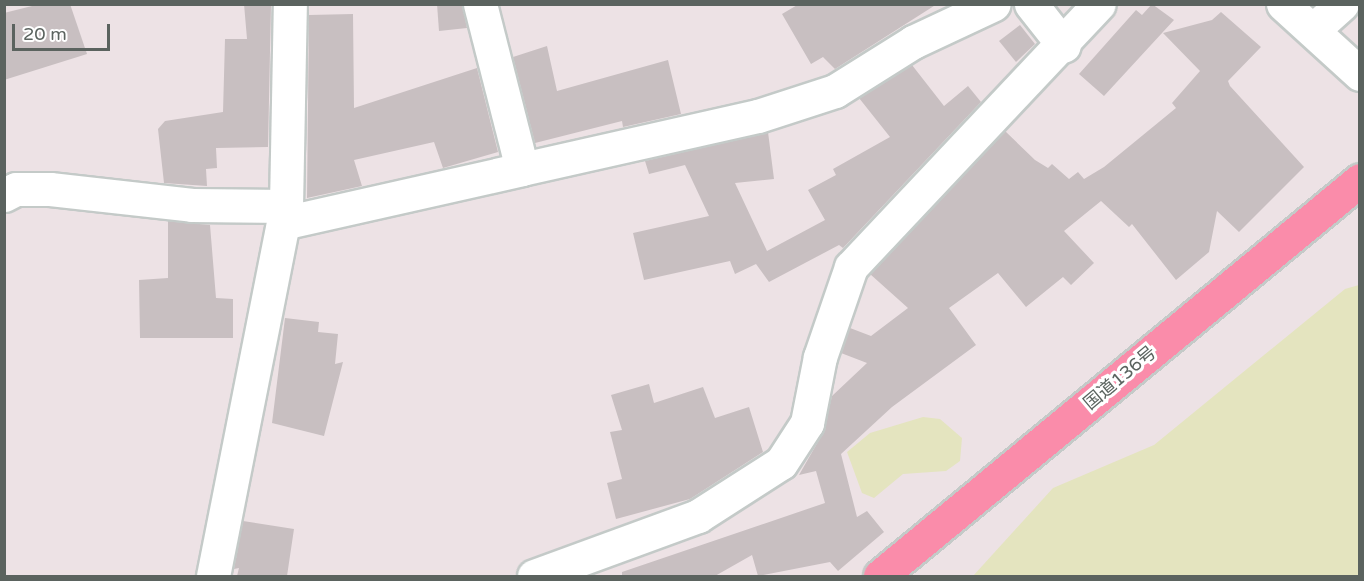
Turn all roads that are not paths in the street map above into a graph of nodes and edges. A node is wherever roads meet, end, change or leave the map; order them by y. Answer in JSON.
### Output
{"nodes":[{"id":1,"x":290,"y":4,"type":"edge"},
{"id":2,"x":480,"y":4,"type":"edge"},
{"id":3,"x":994,"y":4,"type":"edge"},
{"id":4,"x":1031,"y":4,"type":"edge"},
{"id":5,"x":1099,"y":4,"type":"edge"},
{"id":6,"x":1283,"y":4,"type":"edge"},
{"id":7,"x":1342,"y":4,"type":"edge"},
{"id":8,"x":1312,"y":30,"type":"junction"},
{"id":9,"x":1064,"y":46,"type":"junction"},
{"id":10,"x":1359,"y":75,"type":"edge"},
{"id":11,"x":522,"y":169,"type":"junction"},
{"id":12,"x":1359,"y":180,"type":"edge"},
{"id":13,"x":4,"y":195,"type":"edge"},
{"id":14,"x":284,"y":214,"type":"junction"},
{"id":15,"x":213,"y":576,"type":"edge"},
{"id":16,"x":534,"y":576,"type":"edge"},
{"id":17,"x":880,"y":576,"type":"edge"}],
"edges":[{"from":1,"to":14,"type":"street"},
{"from":2,"to":11,"type":"street"},
{"from":3,"to":11,"type":"street"},
{"from":4,"to":9,"type":"street"},
{"from":5,"to":9,"type":"street"},
{"from":6,"to":8,"type":"street"},
{"from":7,"to":8,"type":"street"},
{"from":8,"to":10,"type":"street"},
{"from":9,"to":16,"type":"street"},
{"from":11,"to":14,"type":"street"},
{"from":12,"to":17,"type":"highway","name":"国道136号"},
{"from":13,"to":14,"type":"street"},
{"from":14,"to":15,"type":"street"}]}
